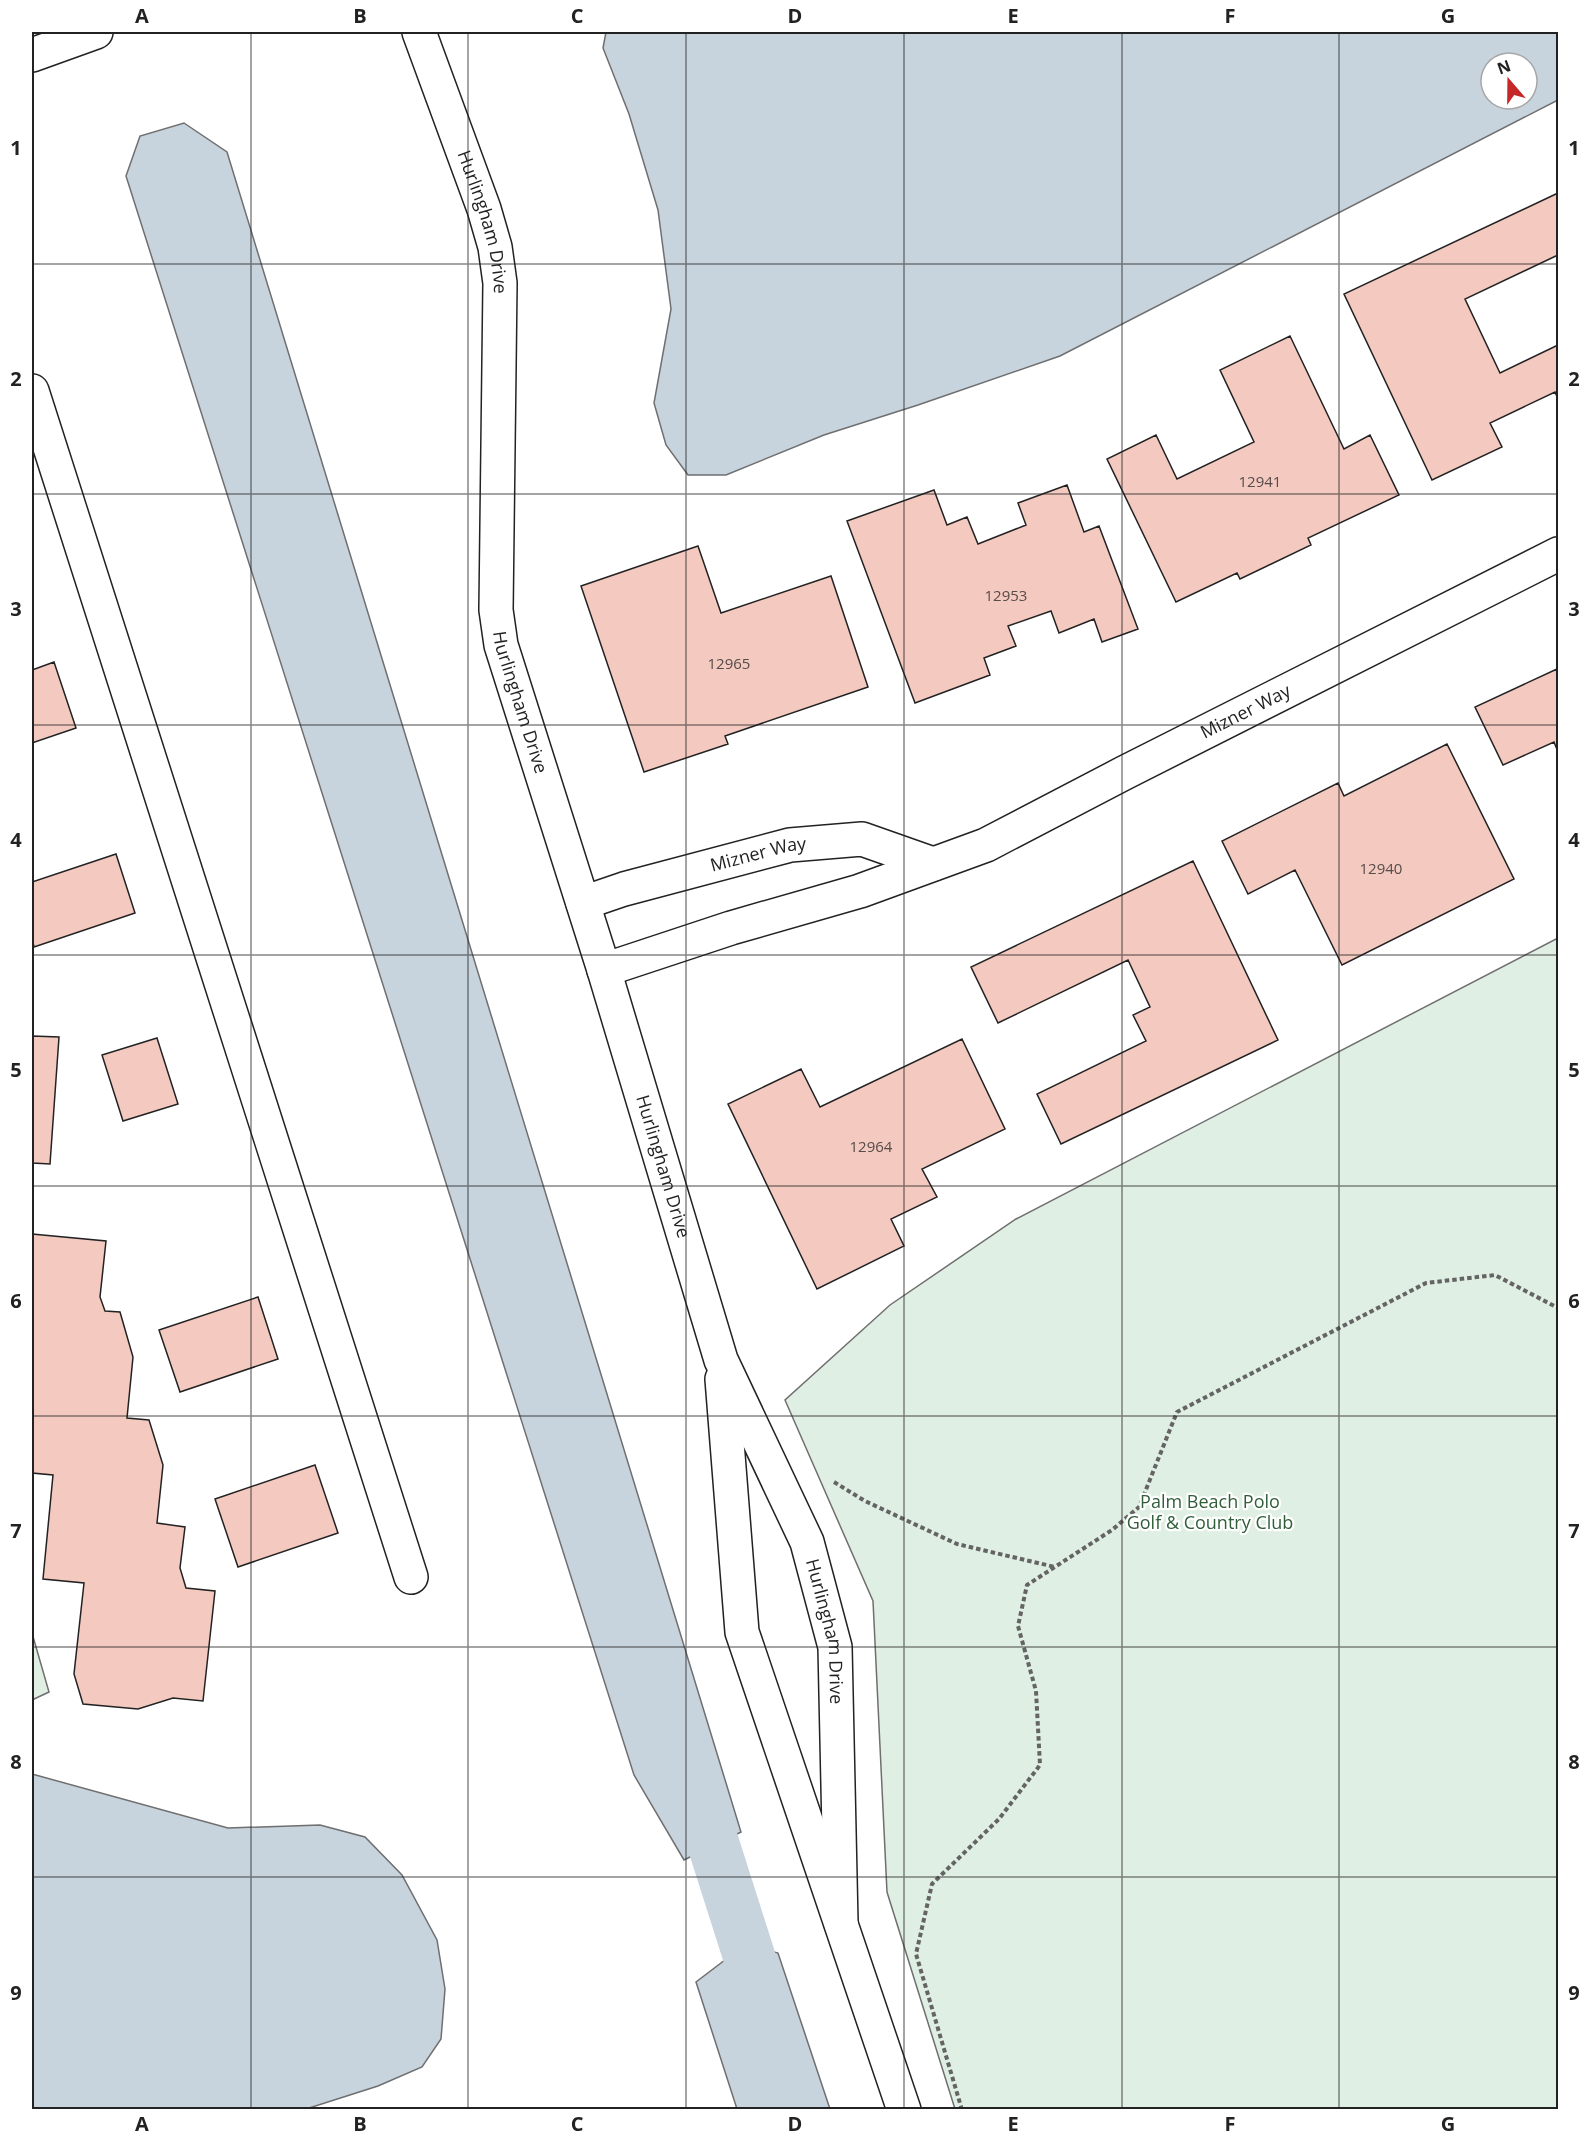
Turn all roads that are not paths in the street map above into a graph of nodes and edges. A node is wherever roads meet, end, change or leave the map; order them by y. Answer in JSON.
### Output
{"nodes":[{"id":1,"x":96,"y":32,"type":"edge"},
{"id":2,"x":419,"y":32,"type":"edge"},
{"id":3,"x":32,"y":55,"type":"edge"},
{"id":4,"x":32,"y":391,"type":"edge"},
{"id":5,"x":1558,"y":554,"type":"edge"},
{"id":6,"x":933,"y":864,"type":"junction"},
{"id":7,"x":583,"y":903,"type":"junction"},
{"id":8,"x":604,"y":970,"type":"junction"},
{"id":9,"x":721,"y":1360,"type":"junction"},
{"id":10,"x":411,"y":1577,"type":"dead end"},
{"id":11,"x":841,"y":1923,"type":"junction"},
{"id":12,"x":904,"y":2109,"type":"edge"}],
"edges":[{"from":1,"to":3,"type":"street"},
{"from":2,"to":7,"type":"street","name":"Hurlingham Drive"},
{"from":4,"to":10,"type":"street"},
{"from":5,"to":6,"type":"street","name":"Mizner Way"},
{"from":6,"to":7,"type":"street","name":"Mizner Way"},
{"from":6,"to":8,"type":"street","name":"Mizner Way"},
{"from":7,"to":8,"type":"street","name":"Hurlingham Drive"},
{"from":8,"to":9,"type":"street","name":"Hurlingham Drive"},
{"from":9,"to":11,"type":"street","name":"Hurlingham Drive"},
{"from":9,"to":11,"type":"street","name":"Hurlingham Drive"},
{"from":11,"to":12,"type":"street","name":"Hurlingham Drive"}]}
